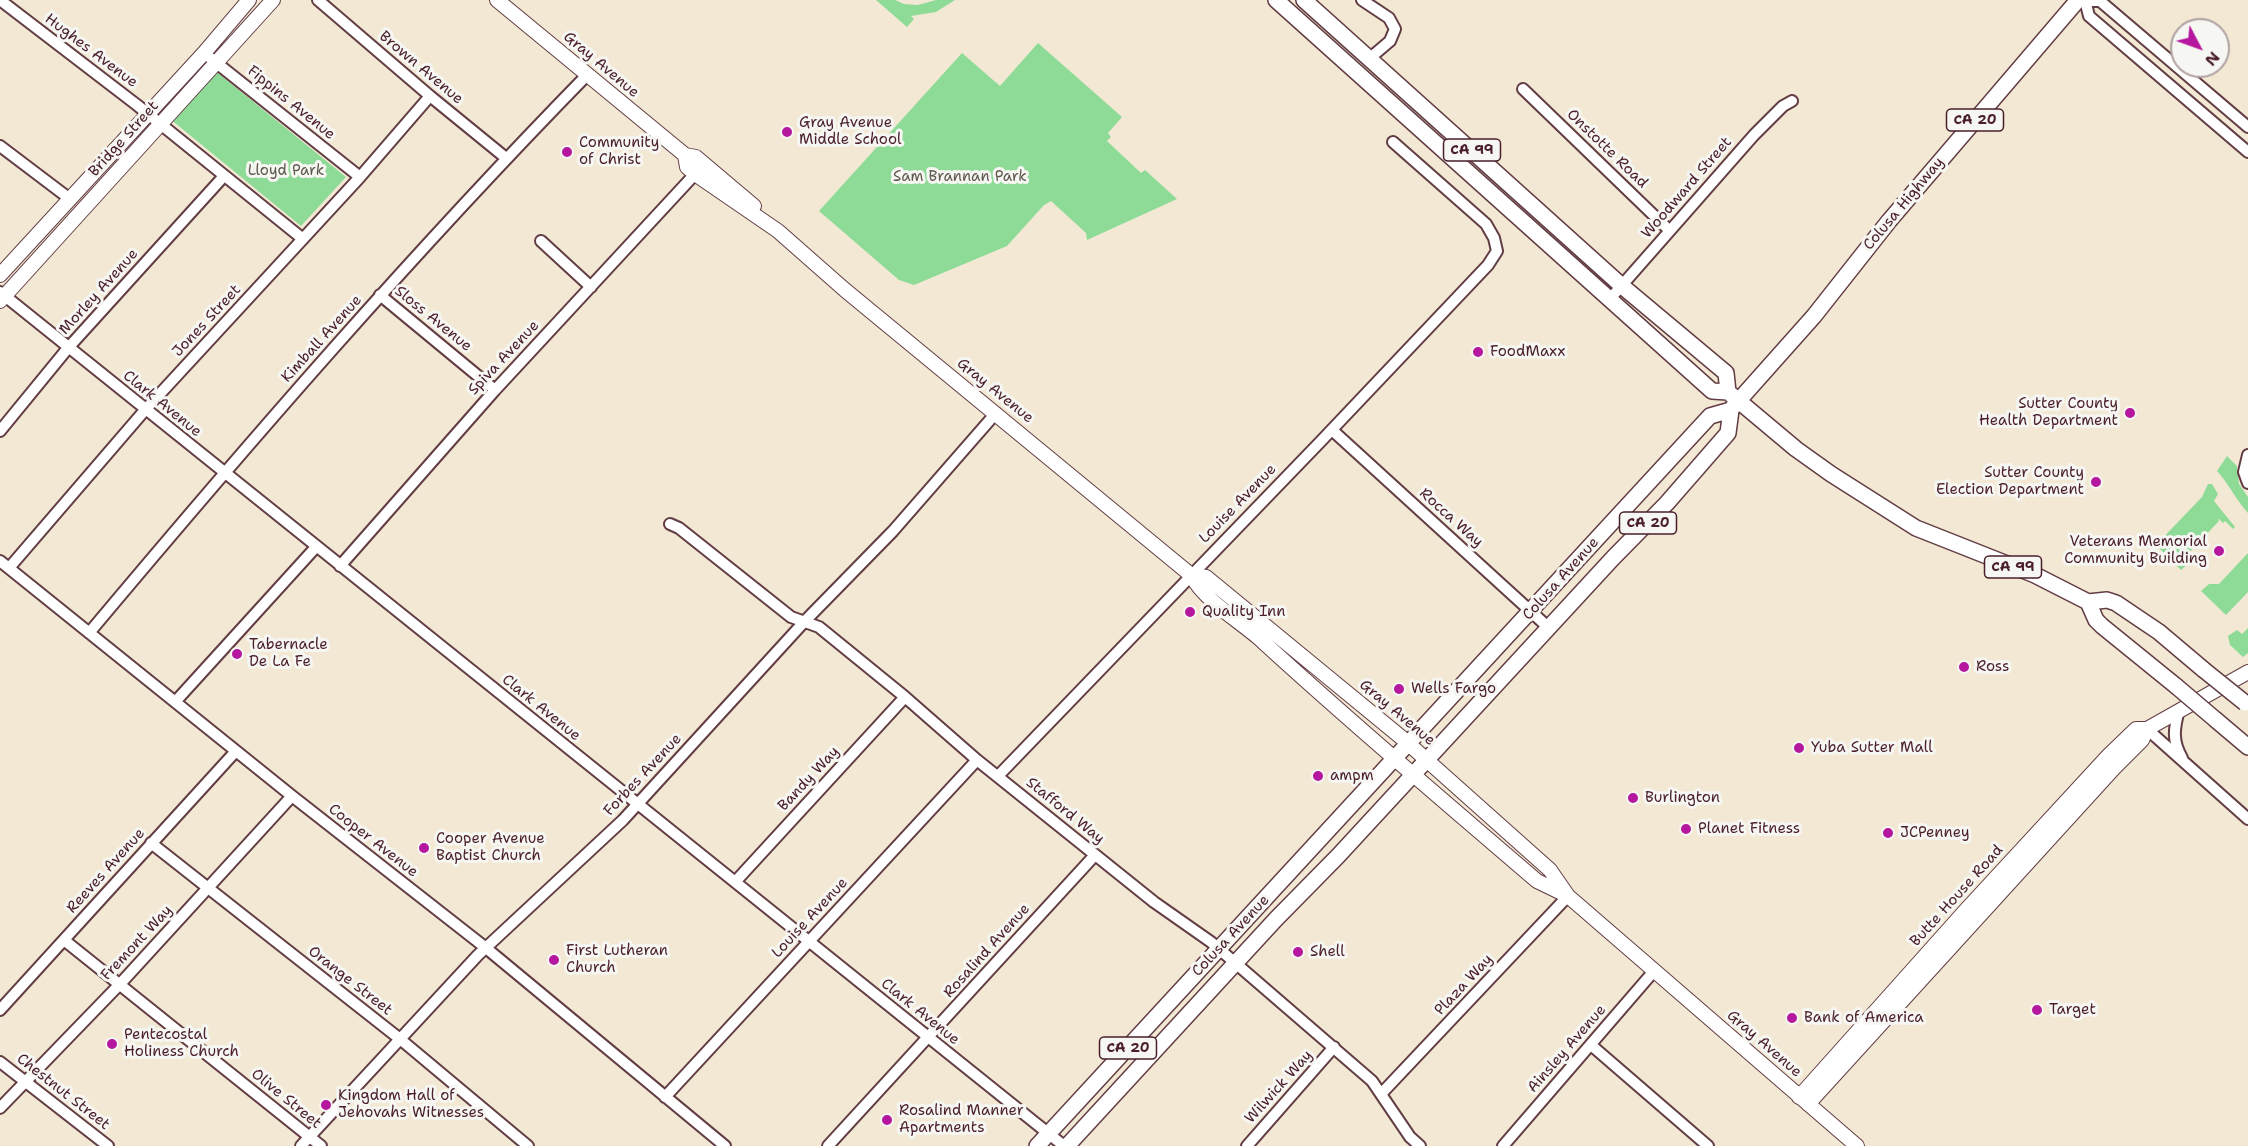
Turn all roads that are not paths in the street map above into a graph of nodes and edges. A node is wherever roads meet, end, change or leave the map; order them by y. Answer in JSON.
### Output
{"nodes":[{"id":1,"x":0,"y":0,"type":"edge"},
{"id":2,"x":249,"y":0,"type":"edge"},
{"id":3,"x":273,"y":0,"type":"edge"},
{"id":4,"x":318,"y":0,"type":"edge"},
{"id":5,"x":497,"y":0,"type":"edge"},
{"id":6,"x":1276,"y":0,"type":"edge"},
{"id":7,"x":1304,"y":0,"type":"edge"},
{"id":8,"x":1362,"y":0,"type":"edge"},
{"id":9,"x":2083,"y":0,"type":"edge"},
{"id":10,"x":204,"y":52,"type":"junction"},
{"id":11,"x":1370,"y":58,"type":"junction"},
{"id":12,"x":217,"y":62,"type":"junction"},
{"id":13,"x":588,"y":74,"type":"junction"},
{"id":14,"x":1523,"y":89,"type":"dead end"},
{"id":15,"x":430,"y":96,"type":"junction"},
{"id":16,"x":1792,"y":101,"type":"dead end"},
{"id":17,"x":148,"y":114,"type":"junction"},
{"id":18,"x":161,"y":124,"type":"junction"},
{"id":19,"x":2248,"y":127,"type":"edge"},
{"id":20,"x":1393,"y":141,"type":"dead end"},
{"id":21,"x":0,"y":146,"type":"edge"},
{"id":22,"x":2248,"y":152,"type":"edge"},
{"id":23,"x":685,"y":155,"type":"junction"},
{"id":24,"x":506,"y":158,"type":"junction"},
{"id":25,"x":695,"y":174,"type":"junction"},
{"id":26,"x":224,"y":176,"type":"junction"},
{"id":27,"x":360,"y":177,"type":"junction"},
{"id":28,"x":70,"y":199,"type":"junction"},
{"id":29,"x":1669,"y":230,"type":"junction"},
{"id":30,"x":778,"y":231,"type":"junction"},
{"id":31,"x":303,"y":239,"type":"junction"},
{"id":32,"x":541,"y":241,"type":"dead end"},
{"id":33,"x":0,"y":275,"type":"edge"},
{"id":34,"x":1622,"y":286,"type":"junction"},
{"id":35,"x":591,"y":287,"type":"junction"},
{"id":36,"x":380,"y":295,"type":"junction"},
{"id":37,"x":2,"y":296,"type":"edge"},
{"id":38,"x":1610,"y":300,"type":"junction"},
{"id":39,"x":68,"y":348,"type":"junction"},
{"id":40,"x":495,"y":390,"type":"junction"},
{"id":41,"x":1733,"y":401,"type":"junction"},
{"id":42,"x":145,"y":410,"type":"junction"},
{"id":43,"x":996,"y":413,"type":"junction"},
{"id":44,"x":1332,"y":430,"type":"junction"},
{"id":45,"x":0,"y":431,"type":"edge"},
{"id":46,"x":2248,"y":454,"type":"edge"},
{"id":47,"x":224,"y":472,"type":"junction"},
{"id":48,"x":2248,"y":483,"type":"edge"},
{"id":49,"x":670,"y":524,"type":"dead end"},
{"id":50,"x":316,"y":547,"type":"junction"},
{"id":51,"x":4,"y":565,"type":"edge"},
{"id":52,"x":340,"y":566,"type":"junction"},
{"id":53,"x":1191,"y":575,"type":"junction"},
{"id":54,"x":2088,"y":602,"type":"junction"},
{"id":55,"x":1531,"y":611,"type":"junction"},
{"id":56,"x":804,"y":622,"type":"junction"},
{"id":57,"x":1549,"y":628,"type":"junction"},
{"id":58,"x":89,"y":633,"type":"junction"},
{"id":59,"x":2248,"y":672,"type":"edge"},
{"id":60,"x":905,"y":697,"type":"junction"},
{"id":61,"x":175,"y":702,"type":"junction"},
{"id":62,"x":2247,"y":705,"type":"edge"},
{"id":63,"x":2179,"y":710,"type":"junction"},
{"id":64,"x":2146,"y":729,"type":"junction"},
{"id":65,"x":1408,"y":743,"type":"junction"},
{"id":66,"x":2248,"y":747,"type":"edge"},
{"id":67,"x":236,"y":751,"type":"junction"},
{"id":68,"x":1395,"y":758,"type":"junction"},
{"id":69,"x":977,"y":760,"type":"junction"},
{"id":70,"x":1427,"y":760,"type":"junction"},
{"id":71,"x":2188,"y":766,"type":"junction"},
{"id":72,"x":1413,"y":774,"type":"junction"},
{"id":73,"x":998,"y":776,"type":"junction"},
{"id":74,"x":292,"y":796,"type":"junction"},
{"id":75,"x":637,"y":804,"type":"junction"},
{"id":76,"x":2248,"y":819,"type":"edge"},
{"id":77,"x":151,"y":843,"type":"junction"},
{"id":78,"x":1095,"y":855,"type":"junction"},
{"id":79,"x":735,"y":882,"type":"junction"},
{"id":80,"x":208,"y":888,"type":"junction"},
{"id":81,"x":1568,"y":896,"type":"junction"},
{"id":82,"x":64,"y":940,"type":"junction"},
{"id":83,"x":808,"y":942,"type":"junction"},
{"id":84,"x":486,"y":948,"type":"junction"},
{"id":85,"x":1219,"y":949,"type":"junction"},
{"id":86,"x":1235,"y":963,"type":"junction"},
{"id":87,"x":1654,"y":971,"type":"junction"},
{"id":88,"x":120,"y":984,"type":"junction"},
{"id":89,"x":0,"y":1010,"type":"edge"},
{"id":90,"x":928,"y":1037,"type":"junction"},
{"id":91,"x":400,"y":1039,"type":"junction"},
{"id":92,"x":1591,"y":1045,"type":"junction"},
{"id":93,"x":1334,"y":1047,"type":"junction"},
{"id":94,"x":0,"y":1062,"type":"edge"},
{"id":95,"x":24,"y":1082,"type":"junction"},
{"id":96,"x":1382,"y":1094,"type":"junction"},
{"id":97,"x":664,"y":1097,"type":"junction"},
{"id":98,"x":1804,"y":1100,"type":"junction"},
{"id":99,"x":0,"y":1107,"type":"edge"},
{"id":100,"x":1048,"y":1133,"type":"junction"},
{"id":101,"x":310,"y":1137,"type":"junction"},
{"id":102,"x":108,"y":1146,"type":"edge"},
{"id":103,"x":301,"y":1146,"type":"edge"},
{"id":104,"x":321,"y":1146,"type":"edge"},
{"id":105,"x":528,"y":1146,"type":"edge"},
{"id":106,"x":725,"y":1146,"type":"edge"},
{"id":107,"x":828,"y":1146,"type":"edge"},
{"id":108,"x":1037,"y":1146,"type":"edge"},
{"id":109,"x":1065,"y":1146,"type":"edge"},
{"id":110,"x":1247,"y":1146,"type":"edge"},
{"id":111,"x":1420,"y":1146,"type":"edge"},
{"id":112,"x":1503,"y":1146,"type":"edge"},
{"id":113,"x":1708,"y":1146,"type":"edge"},
{"id":114,"x":1857,"y":1146,"type":"edge"}],
"edges":[{"from":1,"to":17,"type":"street","name":"Hughes Avenue"},
{"from":2,"to":10,"type":"main road","name":"Bridge Street"},
{"from":3,"to":12,"type":"main road","name":"Bridge Street"},
{"from":4,"to":15,"type":"street","name":"Brown Avenue"},
{"from":5,"to":13,"type":"main road","name":"Gray Avenue"},
{"from":6,"to":38,"type":"highway","number":"CA 99"},
{"from":7,"to":11,"type":"highway","number":"CA 99"},
{"from":8,"to":11,"type":"street"},
{"from":9,"to":19,"type":"street"},
{"from":9,"to":22,"type":"street"},
{"from":9,"to":41,"type":"highway","name":"Colusa Highway","number":"CA 20"},
{"from":10,"to":12,"type":"street","name":"Fippins Avenue"},
{"from":10,"to":17,"type":"main road","name":"Bridge Street"},
{"from":11,"to":34,"type":"highway","number":"CA 99"},
{"from":12,"to":18,"type":"main road","name":"Bridge Street"},
{"from":12,"to":27,"type":"street","name":"Fippins Avenue"},
{"from":13,"to":23,"type":"main road","name":"Gray Avenue"},
{"from":13,"to":24,"type":"street","name":"Kimball Avenue"},
{"from":14,"to":29,"type":"street","name":"Onstotte Road"},
{"from":15,"to":24,"type":"street","name":"Brown Avenue"},
{"from":15,"to":27,"type":"street","name":"Jones Street"},
{"from":16,"to":29,"type":"street","name":"Woodward Street"},
{"from":17,"to":18,"type":"street","name":"Hughes Avenue"},
{"from":17,"to":28,"type":"main road","name":"Bridge Street"},
{"from":18,"to":26,"type":"street","name":"Hughes Avenue"},
{"from":18,"to":37,"type":"main road","name":"Bridge Street"},
{"from":20,"to":44,"type":"street","name":"Louise Avenue"},
{"from":21,"to":28,"type":"street"},
{"from":23,"to":25,"type":"main road","name":"Gray Avenue"},
{"from":23,"to":30,"type":"main road","name":"Gray Avenue"},
{"from":24,"to":36,"type":"street","name":"Kimball Avenue"},
{"from":25,"to":30,"type":"main road","name":"Gray Avenue"},
{"from":25,"to":35,"type":"street","name":"Spiva Avenue"},
{"from":26,"to":31,"type":"street","name":"Hughes Avenue"},
{"from":26,"to":39,"type":"street","name":"Morley Avenue"},
{"from":27,"to":31,"type":"street","name":"Jones Street"},
{"from":28,"to":33,"type":"main road","name":"Bridge Street"},
{"from":29,"to":34,"type":"street","name":"Woodward Street"},
{"from":30,"to":43,"type":"main road","name":"Gray Avenue"},
{"from":31,"to":42,"type":"street","name":"Jones Street"},
{"from":32,"to":35,"type":"street"},
{"from":34,"to":38,"type":"street","name":"Woodward Street"},
{"from":34,"to":41,"type":"highway","number":"CA 99"},
{"from":35,"to":40,"type":"street","name":"Spiva Avenue"},
{"from":36,"to":40,"type":"street","name":"Sloss Avenue"},
{"from":36,"to":47,"type":"street","name":"Kimball Avenue"},
{"from":37,"to":39,"type":"street","name":"Clark Avenue"},
{"from":38,"to":41,"type":"highway","number":"CA 99"},
{"from":39,"to":42,"type":"street","name":"Clark Avenue"},
{"from":39,"to":45,"type":"street","name":"Morley Avenue"},
{"from":40,"to":52,"type":"street","name":"Spiva Avenue"},
{"from":41,"to":54,"type":"highway","number":"CA 99"},
{"from":41,"to":55,"type":"highway","name":"Colusa Avenue","number":"CA 20"},
{"from":41,"to":57,"type":"highway","name":"Colusa Avenue","number":"CA 20"},
{"from":42,"to":47,"type":"street","name":"Clark Avenue"},
{"from":42,"to":51,"type":"street","name":"Jones Street"},
{"from":43,"to":53,"type":"main road","name":"Gray Avenue"},
{"from":43,"to":56,"type":"street","name":"Forbes Avenue"},
{"from":44,"to":53,"type":"street","name":"Louise Avenue"},
{"from":44,"to":55,"type":"street","name":"Rocca Way"},
{"from":46,"to":48,"type":"street"},
{"from":47,"to":50,"type":"street","name":"Clark Avenue"},
{"from":47,"to":58,"type":"street","name":"Kimball Avenue"},
{"from":49,"to":56,"type":"street","name":"Stafford Way"},
{"from":50,"to":52,"type":"street","name":"Clark Avenue"},
{"from":50,"to":61,"type":"street"},
{"from":51,"to":58,"type":"street","name":"Cooper Avenue"},
{"from":52,"to":75,"type":"street","name":"Clark Avenue"},
{"from":53,"to":65,"type":"main road","name":"Gray Avenue"},
{"from":53,"to":68,"type":"main road","name":"Gray Avenue"},
{"from":53,"to":73,"type":"street","name":"Louise Avenue"},
{"from":54,"to":62,"type":"highway","number":"CA 99","bridge":true},
{"from":54,"to":66,"type":"highway","bridge":true},
{"from":55,"to":57,"type":"street","name":"Rocca Way"},
{"from":55,"to":65,"type":"highway","name":"Colusa Avenue","number":"CA 20"},
{"from":56,"to":60,"type":"street","name":"Stafford Way"},
{"from":56,"to":75,"type":"street","name":"Forbes Avenue"},
{"from":57,"to":70,"type":"highway","name":"Colusa Avenue","number":"CA 20"},
{"from":58,"to":61,"type":"street","name":"Cooper Avenue"},
{"from":59,"to":63,"type":"main road","name":"Butte House Road"},
{"from":60,"to":69,"type":"street","name":"Stafford Way"},
{"from":60,"to":79,"type":"street","name":"Bandy Way"},
{"from":61,"to":67,"type":"street","name":"Cooper Avenue"},
{"from":63,"to":64,"type":"main road","name":"Butte House Road"},
{"from":63,"to":71,"type":"street"},
{"from":64,"to":71,"type":"street"},
{"from":64,"to":98,"type":"main road","name":"Butte House Road"},
{"from":65,"to":68,"type":"highway","name":"Colusa Avenue","number":"CA 20"},
{"from":65,"to":70,"type":"main road","name":"Gray Avenue"},
{"from":67,"to":74,"type":"street","name":"Cooper Avenue"},
{"from":67,"to":77,"type":"street","name":"Reeves Avenue"},
{"from":68,"to":72,"type":"main road","name":"Gray Avenue"},
{"from":68,"to":85,"type":"highway","name":"Colusa Avenue","number":"CA 20"},
{"from":69,"to":73,"type":"street","name":"Stafford Way"},
{"from":69,"to":83,"type":"street","name":"Louise Avenue"},
{"from":70,"to":72,"type":"highway","name":"Colusa Avenue","number":"CA 20"},
{"from":70,"to":81,"type":"main road","name":"Gray Avenue"},
{"from":71,"to":76,"type":"street"},
{"from":72,"to":81,"type":"main road","name":"Gray Avenue"},
{"from":72,"to":86,"type":"highway","name":"Colusa Avenue","number":"CA 20"},
{"from":73,"to":78,"type":"street","name":"Stafford Way"},
{"from":74,"to":80,"type":"street","name":"Fremont Way"},
{"from":74,"to":84,"type":"street","name":"Cooper Avenue"},
{"from":75,"to":79,"type":"street","name":"Clark Avenue"},
{"from":75,"to":84,"type":"street","name":"Forbes Avenue"},
{"from":77,"to":80,"type":"street","name":"Orange Street"},
{"from":77,"to":82,"type":"street","name":"Reeves Avenue"},
{"from":78,"to":85,"type":"street","name":"Stafford Way"},
{"from":78,"to":90,"type":"street","name":"Rosalind Avenue"},
{"from":79,"to":83,"type":"street","name":"Clark Avenue"},
{"from":80,"to":88,"type":"street","name":"Fremont Way"},
{"from":80,"to":91,"type":"street","name":"Orange Street"},
{"from":81,"to":87,"type":"main road","name":"Gray Avenue"},
{"from":81,"to":96,"type":"street","name":"Plaza Way"},
{"from":82,"to":88,"type":"street","name":"Olive Street"},
{"from":82,"to":89,"type":"street","name":"Reeves Avenue"},
{"from":83,"to":90,"type":"street","name":"Clark Avenue"},
{"from":83,"to":97,"type":"street","name":"Louise Avenue"},
{"from":84,"to":91,"type":"street","name":"Forbes Avenue"},
{"from":84,"to":97,"type":"street","name":"Cooper Avenue"},
{"from":85,"to":86,"type":"street","name":"Stafford Way"},
{"from":85,"to":100,"type":"highway","name":"Colusa Avenue","number":"CA 20"},
{"from":86,"to":93,"type":"street","name":"Stafford Way"},
{"from":86,"to":109,"type":"highway","name":"Colusa Avenue","number":"CA 20"},
{"from":87,"to":92,"type":"street","name":"Ainsley Avenue"},
{"from":87,"to":98,"type":"main road","name":"Gray Avenue"},
{"from":88,"to":95,"type":"street","name":"Fremont Way"},
{"from":88,"to":101,"type":"street","name":"Olive Street"},
{"from":90,"to":100,"type":"street","name":"Clark Avenue"},
{"from":90,"to":107,"type":"street","name":"Rosalind Avenue"},
{"from":91,"to":101,"type":"street","name":"Forbes Avenue"},
{"from":91,"to":105,"type":"street","name":"Orange Street"},
{"from":92,"to":112,"type":"street","name":"Ainsley Avenue"},
{"from":92,"to":113,"type":"street"},
{"from":93,"to":96,"type":"street","name":"Stafford Way"},
{"from":93,"to":110,"type":"street","name":"Wilwick Way"},
{"from":94,"to":95,"type":"street","name":"Chestnut Street"},
{"from":95,"to":99,"type":"street","name":"Fremont Way"},
{"from":95,"to":102,"type":"street","name":"Chestnut Street"},
{"from":96,"to":111,"type":"street","name":"Stafford Way"},
{"from":97,"to":106,"type":"street","name":"Cooper Avenue"},
{"from":98,"to":114,"type":"main road","name":"Gray Avenue"},
{"from":100,"to":108,"type":"highway","name":"Colusa Avenue","number":"CA 20"},
{"from":100,"to":109,"type":"street","name":"Clark Avenue"},
{"from":101,"to":103,"type":"street","name":"Forbes Avenue"},
{"from":101,"to":104,"type":"street","name":"Olive Street"}]}
